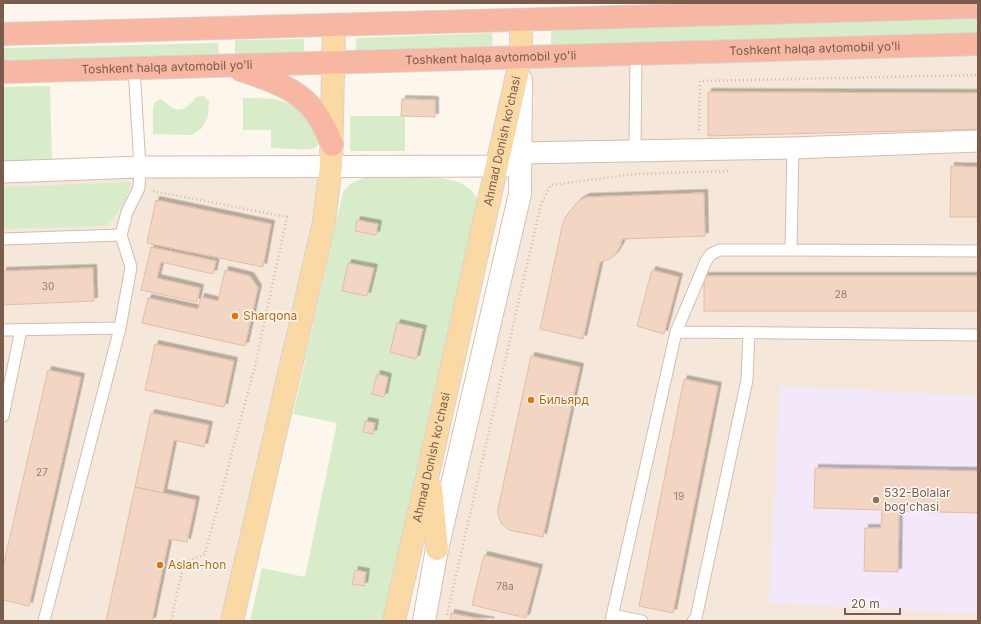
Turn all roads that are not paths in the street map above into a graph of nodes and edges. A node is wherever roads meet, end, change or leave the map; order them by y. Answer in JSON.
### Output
{"nodes":[{"id":1,"x":978,"y":7,"type":"edge"},
{"id":2,"x":521,"y":20,"type":"junction"},
{"id":3,"x":334,"y":25,"type":"junction"},
{"id":4,"x":3,"y":34,"type":"edge"},
{"id":5,"x":978,"y":44,"type":"edge"},
{"id":6,"x":636,"y":54,"type":"junction"},
{"id":7,"x":521,"y":57,"type":"junction"},
{"id":8,"x":333,"y":62,"type":"junction"},
{"id":9,"x":227,"y":65,"type":"junction"},
{"id":10,"x":134,"y":68,"type":"junction"},
{"id":11,"x":3,"y":72,"type":"edge"},
{"id":12,"x":978,"y":141,"type":"edge"},
{"id":13,"x":332,"y":145,"type":"junction"},
{"id":14,"x":793,"y":148,"type":"junction"},
{"id":15,"x":635,"y":150,"type":"junction"},
{"id":16,"x":520,"y":160,"type":"junction"},
{"id":17,"x":331,"y":166,"type":"junction"},
{"id":18,"x":497,"y":166,"type":"junction"},
{"id":19,"x":140,"y":167,"type":"junction"},
{"id":20,"x":3,"y":172,"type":"edge"},
{"id":21,"x":121,"y":235,"type":"junction"},
{"id":22,"x":3,"y":239,"type":"edge"},
{"id":23,"x":791,"y":250,"type":"junction"},
{"id":24,"x":978,"y":251,"type":"edge"},
{"id":25,"x":120,"y":328,"type":"junction"},
{"id":26,"x":3,"y":330,"type":"edge"},
{"id":27,"x":21,"y":330,"type":"junction"},
{"id":28,"x":676,"y":332,"type":"junction"},
{"id":29,"x":749,"y":333,"type":"junction"},
{"id":30,"x":978,"y":335,"type":"edge"},
{"id":31,"x":3,"y":416,"type":"edge"},
{"id":32,"x":429,"y":468,"type":"junction"},
{"id":33,"x":437,"y":549,"type":"junction"},
{"id":34,"x":612,"y":618,"type":"edge"},
{"id":35,"x":44,"y":621,"type":"edge"},
{"id":36,"x":232,"y":621,"type":"edge"},
{"id":37,"x":394,"y":621,"type":"edge"},
{"id":38,"x":424,"y":621,"type":"edge"},
{"id":39,"x":642,"y":621,"type":"edge"},
{"id":40,"x":693,"y":621,"type":"edge"}],
"edges":[{"from":1,"to":2,"type":"highway"},
{"from":2,"to":3,"type":"highway"},
{"from":2,"to":7,"type":"main road"},
{"from":3,"to":4,"type":"highway"},
{"from":3,"to":8,"type":"main road"},
{"from":5,"to":6,"type":"highway","name":"Toshkent halqa avtomobil yo'li"},
{"from":6,"to":7,"type":"highway","name":"Toshkent halqa avtomobil yo'li"},
{"from":6,"to":15,"type":"lane"},
{"from":7,"to":8,"type":"highway","name":"Toshkent halqa avtomobil yo'li"},
{"from":7,"to":16,"type":"street","name":"Ahmad Donish ko'chasi"},
{"from":7,"to":18,"type":"main road","name":"Ahmad Donish ko'chasi"},
{"from":8,"to":9,"type":"highway","name":"Toshkent halqa avtomobil yo'li"},
{"from":8,"to":13,"type":"main road"},
{"from":9,"to":10,"type":"highway","name":"Toshkent halqa avtomobil yo'li"},
{"from":9,"to":13,"type":"highway"},
{"from":10,"to":11,"type":"highway","name":"Toshkent halqa avtomobil yo'li"},
{"from":10,"to":19,"type":"lane"},
{"from":12,"to":14,"type":"street"},
{"from":13,"to":17,"type":"main road"},
{"from":14,"to":15,"type":"street"},
{"from":14,"to":23,"type":"lane"},
{"from":15,"to":16,"type":"street"},
{"from":16,"to":18,"type":"street"},
{"from":16,"to":33,"type":"street","name":"Ahmad Donish ko'chasi"},
{"from":17,"to":18,"type":"street"},
{"from":17,"to":19,"type":"street"},
{"from":17,"to":36,"type":"main road"},
{"from":18,"to":32,"type":"main road","name":"Ahmad Donish ko'chasi"},
{"from":19,"to":20,"type":"street"},
{"from":19,"to":21,"type":"lane"},
{"from":21,"to":22,"type":"lane"},
{"from":21,"to":25,"type":"lane"},
{"from":23,"to":24,"type":"lane"},
{"from":23,"to":28,"type":"lane"},
{"from":25,"to":27,"type":"lane"},
{"from":25,"to":35,"type":"lane"},
{"from":26,"to":27,"type":"lane"},
{"from":27,"to":31,"type":"lane"},
{"from":28,"to":29,"type":"lane"},
{"from":28,"to":34,"type":"lane"},
{"from":29,"to":30,"type":"lane"},
{"from":29,"to":40,"type":"lane"},
{"from":32,"to":33,"type":"main road"},
{"from":32,"to":37,"type":"main road","name":"Ahmad Donish ko'chasi"},
{"from":33,"to":38,"type":"street","name":"Ahmad Donish ko'chasi"},
{"from":34,"to":39,"type":"lane"}]}
